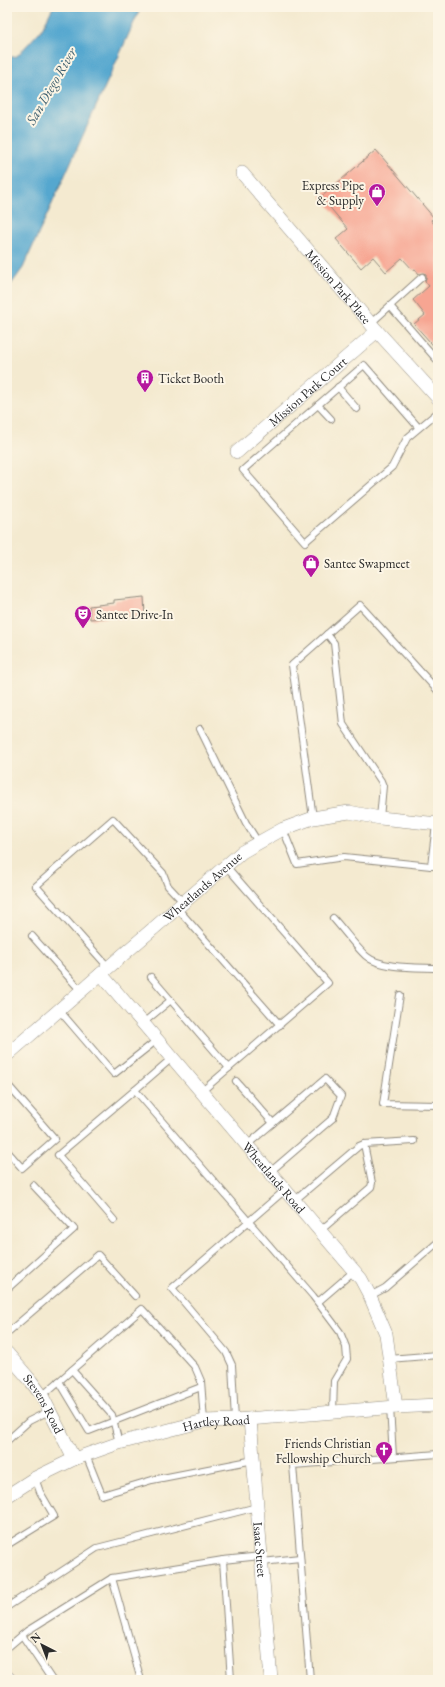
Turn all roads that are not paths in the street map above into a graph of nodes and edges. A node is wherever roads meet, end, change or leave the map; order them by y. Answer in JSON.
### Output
{"nodes":[{"id":1,"x":242,"y":173,"type":"dead end"},
{"id":2,"x":422,"y":278,"type":"dead end"},
{"id":3,"x":390,"y":306,"type":"junction"},
{"id":4,"x":374,"y":327,"type":"junction"},
{"id":5,"x":438,"y":361,"type":"edge"},
{"id":6,"x":338,"y":387,"type":"junction"},
{"id":7,"x":436,"y":393,"type":"edge"},
{"id":8,"x":318,"y":405,"type":"junction"},
{"id":9,"x":356,"y":409,"type":"dead end"},
{"id":10,"x":438,"y":412,"type":"edge"},
{"id":11,"x":331,"y":420,"type":"dead end"},
{"id":12,"x":419,"y":428,"type":"junction"},
{"id":13,"x":237,"y":452,"type":"dead end"},
{"id":14,"x":327,"y":634,"type":"junction"},
{"id":15,"x":438,"y":691,"type":"edge"},
{"id":16,"x":200,"y":729,"type":"dead end"},
{"id":17,"x":313,"y":818,"type":"junction"},
{"id":18,"x":380,"y":818,"type":"junction"},
{"id":19,"x":437,"y":824,"type":"edge"},
{"id":20,"x":283,"y":829,"type":"junction"},
{"id":21,"x":258,"y":842,"type":"junction"},
{"id":22,"x":226,"y":866,"type":"junction"},
{"id":23,"x":431,"y":866,"type":"junction"},
{"id":24,"x":438,"y":866,"type":"edge"},
{"id":25,"x":180,"y":906,"type":"junction"},
{"id":26,"x":333,"y":918,"type":"dead end"},
{"id":27,"x":32,"y":936,"type":"dead end"},
{"id":28,"x":438,"y":968,"type":"edge"},
{"id":29,"x":105,"y":971,"type":"junction"},
{"id":30,"x":151,"y":977,"type":"dead end"},
{"id":31,"x":81,"y":991,"type":"junction"},
{"id":32,"x":400,"y":995,"type":"dead end"},
{"id":33,"x":171,"y":1000,"type":"junction"},
{"id":34,"x":59,"y":1010,"type":"junction"},
{"id":35,"x":143,"y":1023,"type":"junction"},
{"id":36,"x":280,"y":1025,"type":"junction"},
{"id":37,"x":157,"y":1040,"type":"junction"},
{"id":38,"x":8,"y":1052,"type":"edge"},
{"id":39,"x":172,"y":1058,"type":"junction"},
{"id":40,"x":229,"y":1068,"type":"junction"},
{"id":41,"x":236,"y":1081,"type":"dead end"},
{"id":42,"x":7,"y":1084,"type":"edge"},
{"id":43,"x":135,"y":1090,"type":"junction"},
{"id":44,"x":202,"y":1092,"type":"junction"},
{"id":45,"x":438,"y":1105,"type":"edge"},
{"id":46,"x":273,"y":1123,"type":"junction"},
{"id":47,"x":414,"y":1141,"type":"dead end"},
{"id":48,"x":364,"y":1144,"type":"junction"},
{"id":49,"x":246,"y":1145,"type":"junction"},
{"id":50,"x":7,"y":1151,"type":"edge"},
{"id":51,"x":270,"y":1172,"type":"junction"},
{"id":52,"x":33,"y":1184,"type":"dead end"},
{"id":53,"x":285,"y":1190,"type":"junction"},
{"id":54,"x":294,"y":1201,"type":"junction"},
{"id":55,"x":114,"y":1220,"type":"dead end"},
{"id":56,"x":249,"y":1222,"type":"junction"},
{"id":57,"x":320,"y":1231,"type":"junction"},
{"id":58,"x":438,"y":1242,"type":"edge"},
{"id":59,"x":354,"y":1271,"type":"junction"},
{"id":60,"x":7,"y":1289,"type":"edge"},
{"id":61,"x":135,"y":1296,"type":"dead end"},
{"id":62,"x":370,"y":1296,"type":"junction"},
{"id":63,"x":318,"y":1302,"type":"junction"},
{"id":64,"x":7,"y":1333,"type":"edge"},
{"id":65,"x":7,"y":1353,"type":"edge"},
{"id":66,"x":438,"y":1354,"type":"edge"},
{"id":67,"x":389,"y":1359,"type":"junction"},
{"id":68,"x":72,"y":1370,"type":"junction"},
{"id":69,"x":59,"y":1381,"type":"junction"},
{"id":70,"x":201,"y":1387,"type":"junction"},
{"id":71,"x":42,"y":1396,"type":"junction"},
{"id":72,"x":438,"y":1405,"type":"edge"},
{"id":73,"x":393,"y":1407,"type":"junction"},
{"id":74,"x":49,"y":1411,"type":"junction"},
{"id":75,"x":333,"y":1412,"type":"junction"},
{"id":76,"x":250,"y":1419,"type":"junction"},
{"id":77,"x":204,"y":1420,"type":"junction"},
{"id":78,"x":235,"y":1420,"type":"junction"},
{"id":79,"x":113,"y":1422,"type":"junction"},
{"id":80,"x":8,"y":1440,"type":"edge"},
{"id":81,"x":119,"y":1443,"type":"junction"},
{"id":82,"x":438,"y":1454,"type":"edge"},
{"id":83,"x":80,"y":1457,"type":"junction"},
{"id":84,"x":393,"y":1457,"type":"junction"},
{"id":85,"x":254,"y":1460,"type":"junction"},
{"id":86,"x":35,"y":1478,"type":"junction"},
{"id":87,"x":7,"y":1496,"type":"edge"},
{"id":88,"x":257,"y":1507,"type":"junction"},
{"id":89,"x":7,"y":1545,"type":"edge"},
{"id":90,"x":300,"y":1558,"type":"junction"},
{"id":91,"x":261,"y":1559,"type":"junction"},
{"id":92,"x":223,"y":1560,"type":"junction"},
{"id":93,"x":112,"y":1578,"type":"junction"},
{"id":94,"x":7,"y":1607,"type":"edge"},
{"id":95,"x":22,"y":1635,"type":"junction"},
{"id":96,"x":7,"y":1648,"type":"edge"},
{"id":97,"x":7,"y":1677,"type":"edge"},
{"id":98,"x":10,"y":1680,"type":"edge"},
{"id":99,"x":52,"y":1680,"type":"edge"},
{"id":100,"x":141,"y":1680,"type":"edge"},
{"id":101,"x":231,"y":1680,"type":"edge"},
{"id":102,"x":271,"y":1680,"type":"edge"},
{"id":103,"x":310,"y":1680,"type":"edge"}],
"edges":[{"from":1,"to":4,"type":"street","name":"Mission Park Place"},
{"from":2,"to":3,"type":"lane"},
{"from":3,"to":4,"type":"lane"},
{"from":3,"to":5,"type":"lane"},
{"from":4,"to":7,"type":"street","name":"Mission Park Place"},
{"from":4,"to":13,"type":"street","name":"Mission Park Court"},
{"from":6,"to":8,"type":"lane"},
{"from":6,"to":9,"type":"lane"},
{"from":6,"to":12,"type":"lane"},
{"from":8,"to":11,"type":"lane"},
{"from":8,"to":12,"type":"lane"},
{"from":10,"to":12,"type":"lane"},
{"from":14,"to":15,"type":"lane"},
{"from":14,"to":17,"type":"lane"},
{"from":14,"to":18,"type":"lane"},
{"from":16,"to":21,"type":"lane"},
{"from":17,"to":18,"type":"street","name":"Wheatlands Avenue"},
{"from":17,"to":20,"type":"street","name":"Wheatlands Avenue"},
{"from":18,"to":19,"type":"street","name":"Wheatlands Avenue"},
{"from":19,"to":23,"type":"lane"},
{"from":20,"to":21,"type":"street","name":"Wheatlands Avenue"},
{"from":20,"to":23,"type":"lane"},
{"from":21,"to":22,"type":"street","name":"Wheatlands Avenue"},
{"from":22,"to":25,"type":"street","name":"Wheatlands Avenue"},
{"from":22,"to":36,"type":"lane"},
{"from":23,"to":24,"type":"lane"},
{"from":25,"to":29,"type":"street","name":"Wheatlands Avenue"},
{"from":25,"to":29,"type":"lane"},
{"from":25,"to":36,"type":"lane"},
{"from":26,"to":28,"type":"lane"},
{"from":27,"to":31,"type":"lane"},
{"from":29,"to":31,"type":"street","name":"Wheatlands Avenue"},
{"from":29,"to":35,"type":"street","name":"Wheatlands Road"},
{"from":30,"to":33,"type":"lane"},
{"from":31,"to":34,"type":"street","name":"Wheatlands Avenue"},
{"from":32,"to":45,"type":"lane"},
{"from":33,"to":35,"type":"lane"},
{"from":33,"to":40,"type":"lane"},
{"from":34,"to":37,"type":"lane"},
{"from":34,"to":38,"type":"street","name":"Wheatlands Avenue"},
{"from":35,"to":37,"type":"street","name":"Wheatlands Road"},
{"from":36,"to":40,"type":"lane"},
{"from":37,"to":39,"type":"street","name":"Wheatlands Road"},
{"from":39,"to":43,"type":"lane"},
{"from":39,"to":44,"type":"street","name":"Wheatlands Road"},
{"from":40,"to":44,"type":"lane"},
{"from":41,"to":46,"type":"lane"},
{"from":42,"to":50,"type":"lane"},
{"from":43,"to":55,"type":"lane"},
{"from":43,"to":56,"type":"lane"},
{"from":44,"to":49,"type":"street","name":"Wheatlands Road"},
{"from":46,"to":49,"type":"lane"},
{"from":46,"to":51,"type":"lane"},
{"from":47,"to":48,"type":"lane"},
{"from":48,"to":54,"type":"lane"},
{"from":48,"to":57,"type":"lane"},
{"from":49,"to":51,"type":"street","name":"Wheatlands Road"},
{"from":51,"to":53,"type":"street","name":"Wheatlands Road"},
{"from":52,"to":60,"type":"lane"},
{"from":53,"to":54,"type":"street","name":"Wheatlands Road"},
{"from":53,"to":56,"type":"lane"},
{"from":54,"to":57,"type":"street","name":"Wheatlands Road"},
{"from":56,"to":63,"type":"lane"},
{"from":56,"to":78,"type":"lane"},
{"from":57,"to":59,"type":"street","name":"Wheatlands Road"},
{"from":58,"to":62,"type":"lane"},
{"from":59,"to":62,"type":"street","name":"Wheatlands Road"},
{"from":59,"to":63,"type":"lane"},
{"from":61,"to":64,"type":"lane"},
{"from":62,"to":67,"type":"street","name":"Wheatlands Road"},
{"from":63,"to":75,"type":"lane"},
{"from":65,"to":71,"type":"street","name":"Stevens Road"},
{"from":66,"to":67,"type":"lane"},
{"from":67,"to":73,"type":"street","name":"Wheatlands Road"},
{"from":68,"to":69,"type":"lane"},
{"from":68,"to":70,"type":"lane"},
{"from":68,"to":79,"type":"lane"},
{"from":69,"to":71,"type":"lane"},
{"from":69,"to":79,"type":"lane"},
{"from":70,"to":77,"type":"lane"},
{"from":70,"to":79,"type":"lane"},
{"from":71,"to":74,"type":"street","name":"Stevens Road"},
{"from":72,"to":73,"type":"street","name":"Hartley Road"},
{"from":73,"to":75,"type":"street","name":"Hartley Road"},
{"from":73,"to":84,"type":"lane"},
{"from":74,"to":80,"type":"lane"},
{"from":74,"to":83,"type":"street","name":"Stevens Road"},
{"from":75,"to":76,"type":"street","name":"Hartley Road"},
{"from":76,"to":78,"type":"street","name":"Hartley Road"},
{"from":76,"to":85,"type":"street","name":"Isaac Street"},
{"from":77,"to":78,"type":"street","name":"Hartley Road"},
{"from":77,"to":81,"type":"street","name":"Hartley Road"},
{"from":79,"to":81,"type":"lane"},
{"from":81,"to":83,"type":"street","name":"Hartley Road"},
{"from":82,"to":84,"type":"lane"},
{"from":83,"to":85,"type":"lane"},
{"from":83,"to":86,"type":"street","name":"Hartley Road"},
{"from":84,"to":90,"type":"lane"},
{"from":85,"to":88,"type":"street","name":"Isaac Street"},
{"from":86,"to":87,"type":"street","name":"Hartley Road"},
{"from":86,"to":89,"type":"lane"},
{"from":88,"to":91,"type":"street","name":"Isaac Street"},
{"from":88,"to":94,"type":"lane"},
{"from":90,"to":91,"type":"lane"},
{"from":90,"to":103,"type":"lane"},
{"from":91,"to":92,"type":"lane"},
{"from":91,"to":102,"type":"street","name":"Isaac Street"},
{"from":92,"to":93,"type":"lane"},
{"from":92,"to":101,"type":"lane"},
{"from":93,"to":95,"type":"lane"},
{"from":93,"to":100,"type":"lane"},
{"from":95,"to":96,"type":"lane"},
{"from":95,"to":99,"type":"lane"},
{"from":97,"to":98,"type":"street"}]}
